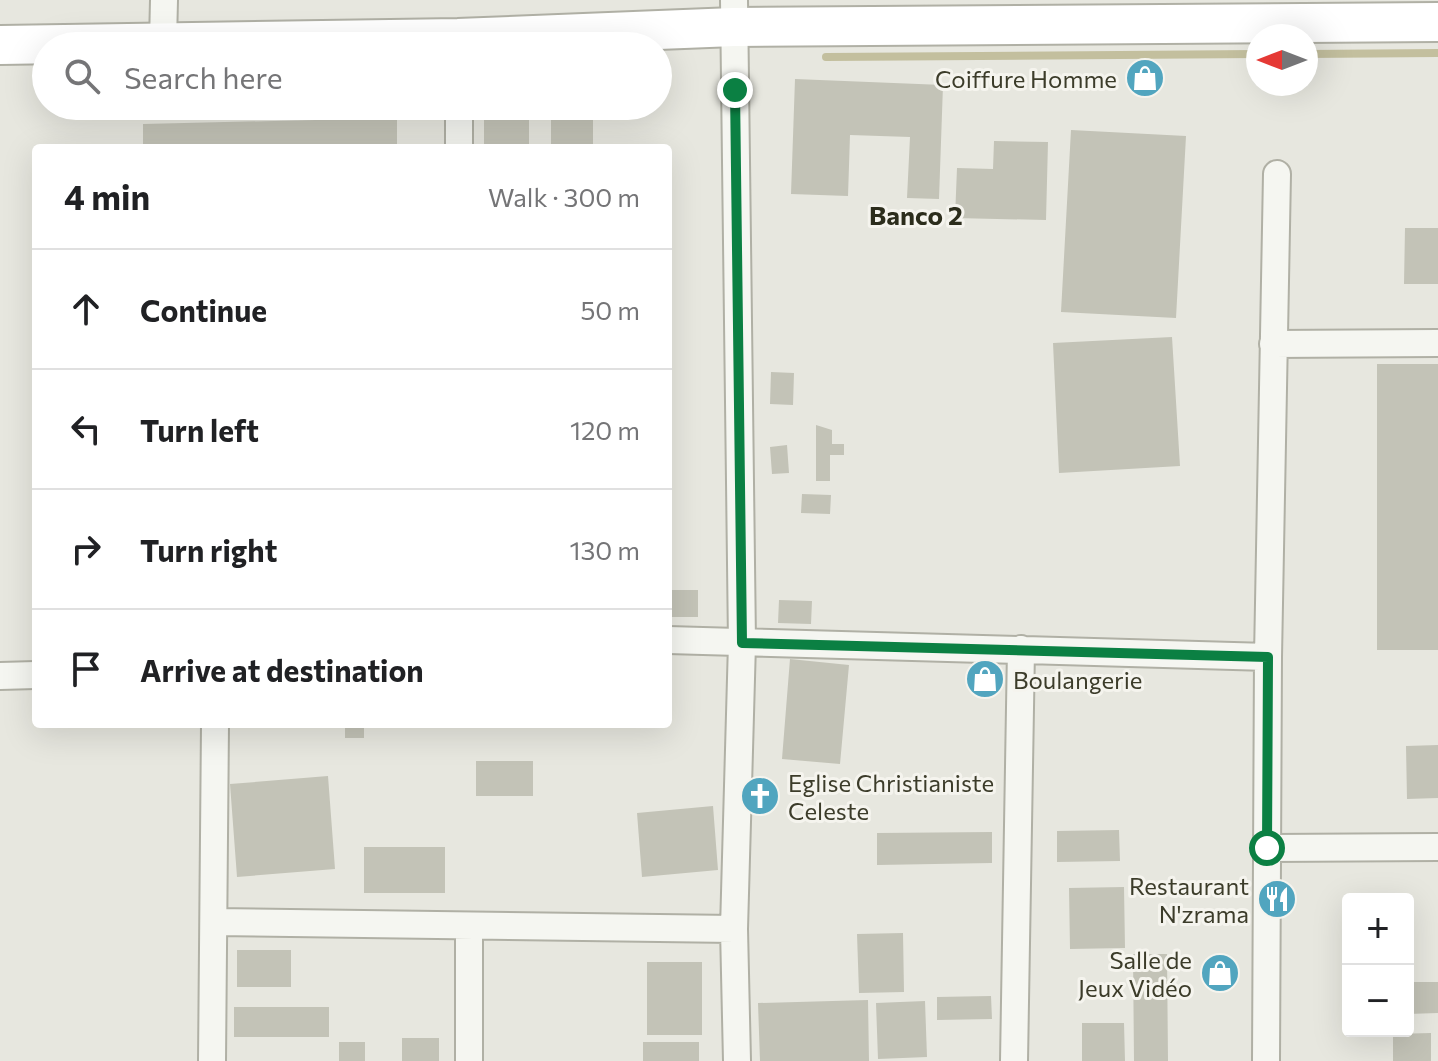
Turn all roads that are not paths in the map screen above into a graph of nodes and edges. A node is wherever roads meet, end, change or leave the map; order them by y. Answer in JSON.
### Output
{"nodes":[{"id":1,"x":164,"y":0,"type":"edge"},
{"id":2,"x":1294,"y":11,"type":"edge"},
{"id":3,"x":1024,"y":13,"type":"edge"},
{"id":4,"x":734,"y":14,"type":"edge"},
{"id":5,"x":1438,"y":22,"type":"edge"},
{"id":6,"x":163,"y":32,"type":"edge"},
{"id":7,"x":557,"y":32,"type":"edge"},
{"id":8,"x":32,"y":44,"type":"edge"},
{"id":9,"x":0,"y":45,"type":"edge"},
{"id":10,"x":459,"y":120,"type":"edge"},
{"id":11,"x":459,"y":144,"type":"edge"},
{"id":12,"x":1277,"y":174,"type":"dead end"},
{"id":13,"x":1438,"y":343,"type":"edge"},
{"id":14,"x":1273,"y":344,"type":"junction"},
{"id":15,"x":672,"y":640,"type":"edge"},
{"id":16,"x":742,"y":643,"type":"junction"},
{"id":17,"x":1021,"y":649,"type":"junction"},
{"id":18,"x":1268,"y":657,"type":"junction"},
{"id":19,"x":32,"y":675,"type":"edge"},
{"id":20,"x":0,"y":676,"type":"edge"},
{"id":21,"x":215,"y":728,"type":"edge"},
{"id":22,"x":1438,"y":847,"type":"edge"},
{"id":23,"x":1267,"y":848,"type":"junction"},
{"id":24,"x":214,"y":922,"type":"junction"},
{"id":25,"x":469,"y":926,"type":"junction"},
{"id":26,"x":734,"y":929,"type":"junction"},
{"id":27,"x":212,"y":1061,"type":"edge"},
{"id":28,"x":469,"y":1061,"type":"edge"},
{"id":29,"x":737,"y":1061,"type":"edge"},
{"id":30,"x":1014,"y":1061,"type":"edge"},
{"id":31,"x":1266,"y":1061,"type":"edge"}],
"edges":[{"from":1,"to":6,"type":"street"},
{"from":2,"to":3,"type":"street"},
{"from":2,"to":5,"type":"street"},
{"from":3,"to":4,"type":"street"},
{"from":4,"to":7,"type":"street"},
{"from":4,"to":16,"type":"street"},
{"from":8,"to":9,"type":"street"},
{"from":10,"to":11,"type":"street"},
{"from":12,"to":14,"type":"street"},
{"from":13,"to":14,"type":"street"},
{"from":14,"to":18,"type":"street"},
{"from":15,"to":16,"type":"street"},
{"from":16,"to":17,"type":"street"},
{"from":16,"to":26,"type":"street"},
{"from":17,"to":18,"type":"street"},
{"from":17,"to":30,"type":"street"},
{"from":18,"to":23,"type":"street"},
{"from":19,"to":20,"type":"street"},
{"from":21,"to":24,"type":"street"},
{"from":22,"to":23,"type":"street"},
{"from":23,"to":31,"type":"street"},
{"from":24,"to":25,"type":"street"},
{"from":24,"to":27,"type":"street"},
{"from":25,"to":26,"type":"street"},
{"from":25,"to":28,"type":"street"},
{"from":26,"to":29,"type":"street"}]}
